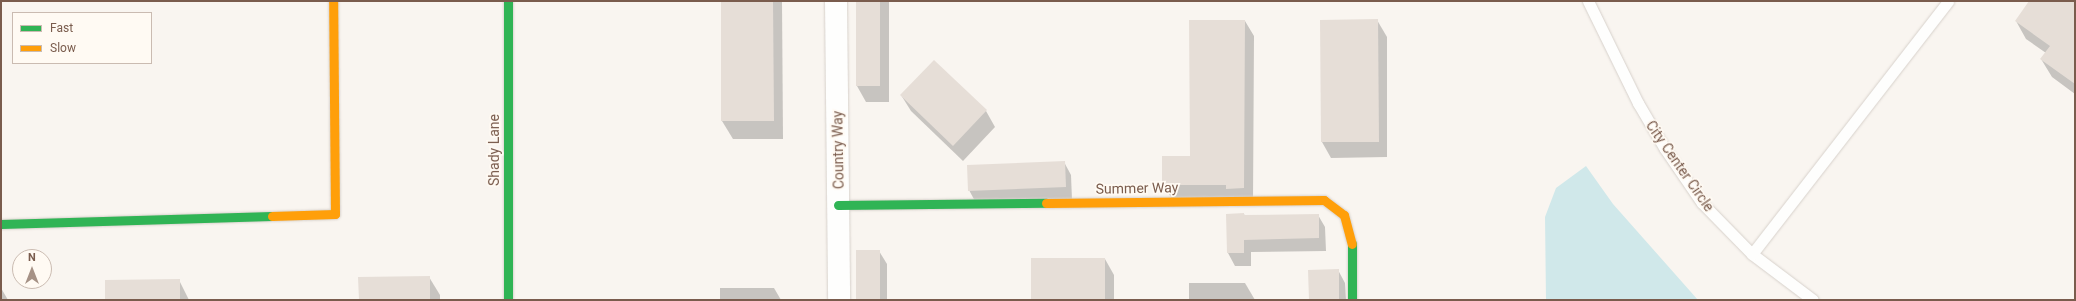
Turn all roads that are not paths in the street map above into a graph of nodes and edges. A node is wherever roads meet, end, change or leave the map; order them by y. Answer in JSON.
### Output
{"nodes":[{"id":1,"x":334,"y":1,"type":"edge"},
{"id":2,"x":508,"y":1,"type":"edge"},
{"id":3,"x":836,"y":1,"type":"edge"},
{"id":4,"x":1588,"y":1,"type":"edge"},
{"id":5,"x":1948,"y":1,"type":"edge"},
{"id":6,"x":838,"y":205,"type":"junction"},
{"id":7,"x":1,"y":224,"type":"edge"},
{"id":8,"x":1752,"y":254,"type":"junction"},
{"id":9,"x":508,"y":300,"type":"edge"},
{"id":10,"x":839,"y":300,"type":"edge"},
{"id":11,"x":1352,"y":300,"type":"edge"},
{"id":12,"x":1813,"y":300,"type":"edge"}],
"edges":[{"from":1,"to":7,"type":"street"},
{"from":2,"to":9,"type":"street","name":"Shady Lane"},
{"from":3,"to":6,"type":"street","name":"Country Way"},
{"from":4,"to":8,"type":"lane","name":"City Center Circle"},
{"from":5,"to":8,"type":"lane"},
{"from":6,"to":10,"type":"street","name":"Country Way"},
{"from":6,"to":11,"type":"street","name":"Summer Way"},
{"from":8,"to":12,"type":"lane","name":"City Center Circle"}]}
